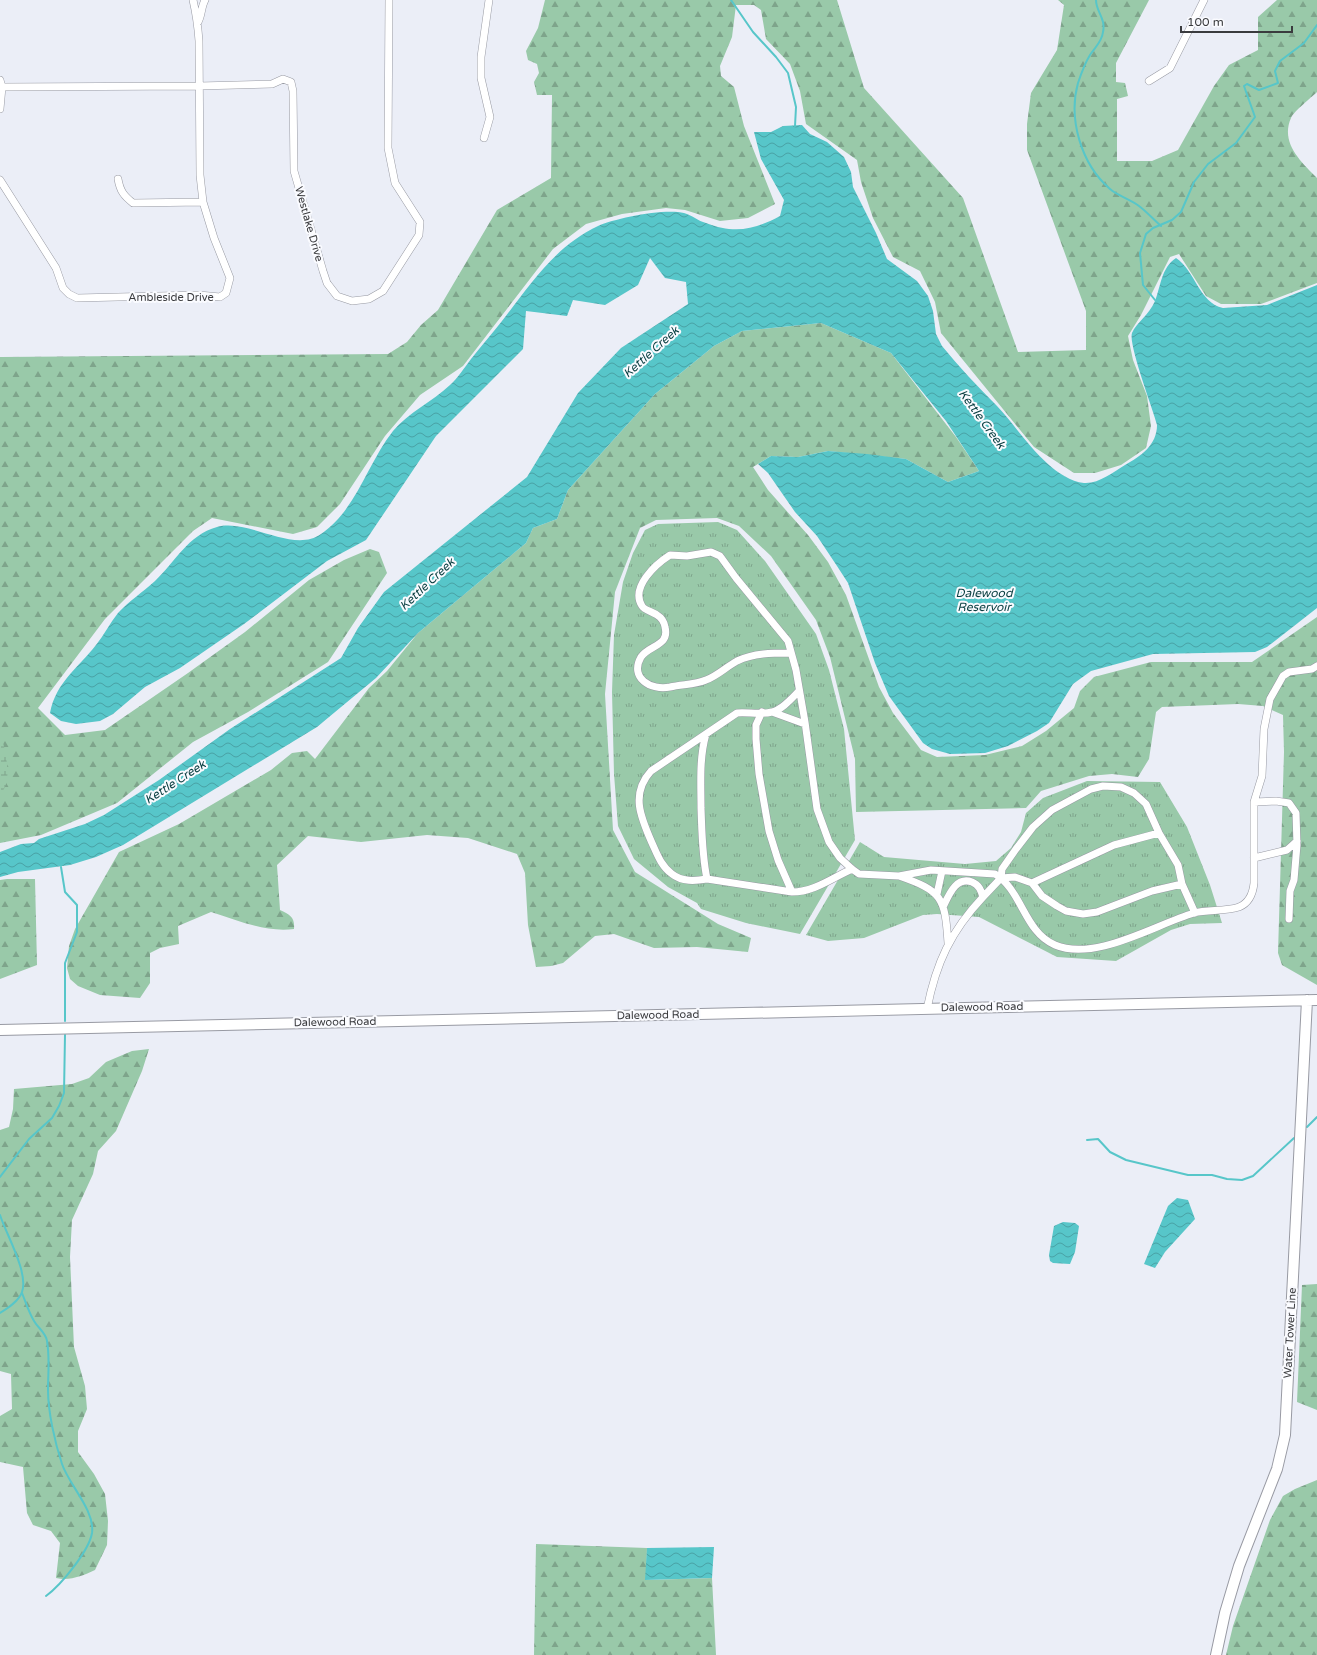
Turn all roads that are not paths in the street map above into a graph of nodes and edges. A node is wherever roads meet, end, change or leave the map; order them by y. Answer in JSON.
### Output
{"nodes":[{"id":1,"x":194,"y":0,"type":"edge"},
{"id":2,"x":205,"y":0,"type":"edge"},
{"id":3,"x":388,"y":0,"type":"edge"},
{"id":4,"x":489,"y":0,"type":"edge"},
{"id":5,"x":1204,"y":0,"type":"edge"},
{"id":6,"x":198,"y":22,"type":"junction"},
{"id":7,"x":1149,"y":81,"type":"dead end"},
{"id":8,"x":1,"y":84,"type":"edge"},
{"id":9,"x":199,"y":86,"type":"junction"},
{"id":10,"x":0,"y":109,"type":"edge"},
{"id":11,"x":484,"y":138,"type":"dead end"},
{"id":12,"x":118,"y":179,"type":"dead end"},
{"id":13,"x":0,"y":180,"type":"edge"},
{"id":14,"x":203,"y":202,"type":"junction"},
{"id":15,"x":790,"y":653,"type":"junction"},
{"id":16,"x":1317,"y":666,"type":"edge"},
{"id":17,"x":799,"y":691,"type":"junction"},
{"id":18,"x":762,"y":712,"type":"junction"},
{"id":19,"x":772,"y":712,"type":"junction"},
{"id":20,"x":805,"y":724,"type":"junction"},
{"id":21,"x":706,"y":734,"type":"junction"},
{"id":22,"x":1254,"y":802,"type":"junction"},
{"id":23,"x":1159,"y":833,"type":"junction"},
{"id":24,"x":1297,"y":841,"type":"junction"},
{"id":25,"x":1254,"y":858,"type":"junction"},
{"id":26,"x":852,"y":869,"type":"junction"},
{"id":27,"x":942,"y":871,"type":"junction"},
{"id":28,"x":899,"y":876,"type":"junction"},
{"id":29,"x":1001,"y":878,"type":"junction"},
{"id":30,"x":707,"y":879,"type":"junction"},
{"id":31,"x":1032,"y":883,"type":"junction"},
{"id":32,"x":1182,"y":884,"type":"junction"},
{"id":33,"x":792,"y":892,"type":"junction"},
{"id":34,"x":937,"y":894,"type":"junction"},
{"id":35,"x":983,"y":897,"type":"junction"},
{"id":36,"x":944,"y":907,"type":"junction"},
{"id":37,"x":1195,"y":913,"type":"junction"},
{"id":38,"x":1289,"y":919,"type":"dead end"},
{"id":39,"x":948,"y":943,"type":"junction"},
{"id":40,"x":1312,"y":1000,"type":"edge"},
{"id":41,"x":927,"y":1009,"type":"junction"},
{"id":42,"x":0,"y":1030,"type":"edge"},
{"id":43,"x":1216,"y":1655,"type":"edge"}],
"edges":[{"from":1,"to":2,"type":"street"},
{"from":1,"to":6,"type":"street","name":"Ambleside Drive"},
{"from":2,"to":6,"type":"street","name":"Ambleside Drive"},
{"from":3,"to":9,"type":"street","name":"Westlake Drive"},
{"from":4,"to":11,"type":"street"},
{"from":5,"to":7,"type":"street"},
{"from":6,"to":9,"type":"street","name":"Ambleside Drive"},
{"from":8,"to":9,"type":"street","name":"Westlake Drive"},
{"from":8,"to":10,"type":"street"},
{"from":9,"to":14,"type":"street","name":"Ambleside Drive"},
{"from":12,"to":14,"type":"street"},
{"from":13,"to":14,"type":"street","name":"Ambleside Drive"},
{"from":15,"to":15,"type":"street"},
{"from":15,"to":17,"type":"street"},
{"from":16,"to":22,"type":"street"},
{"from":17,"to":19,"type":"street"},
{"from":17,"to":20,"type":"street"},
{"from":18,"to":19,"type":"street"},
{"from":18,"to":21,"type":"street"},
{"from":18,"to":33,"type":"street"},
{"from":19,"to":20,"type":"street"},
{"from":20,"to":26,"type":"street"},
{"from":21,"to":30,"type":"street"},
{"from":21,"to":30,"type":"street"},
{"from":22,"to":24,"type":"street"},
{"from":22,"to":25,"type":"street"},
{"from":23,"to":29,"type":"street"},
{"from":23,"to":31,"type":"street"},
{"from":23,"to":32,"type":"street"},
{"from":24,"to":25,"type":"street"},
{"from":24,"to":38,"type":"street"},
{"from":25,"to":37,"type":"street"},
{"from":26,"to":28,"type":"street"},
{"from":26,"to":33,"type":"street"},
{"from":27,"to":28,"type":"street"},
{"from":27,"to":29,"type":"street"},
{"from":27,"to":34,"type":"street"},
{"from":28,"to":34,"type":"street"},
{"from":29,"to":31,"type":"street"},
{"from":29,"to":35,"type":"street"},
{"from":29,"to":37,"type":"street"},
{"from":30,"to":33,"type":"street"},
{"from":31,"to":32,"type":"street"},
{"from":32,"to":37,"type":"street"},
{"from":34,"to":36,"type":"street"},
{"from":35,"to":36,"type":"street"},
{"from":35,"to":39,"type":"street"},
{"from":36,"to":39,"type":"street"},
{"from":39,"to":41,"type":"street"},
{"from":40,"to":41,"type":"main road","name":"Dalewood Road"},
{"from":40,"to":43,"type":"main road","name":"Water Tower Line"},
{"from":41,"to":42,"type":"main road","name":"Dalewood Road"}]}
